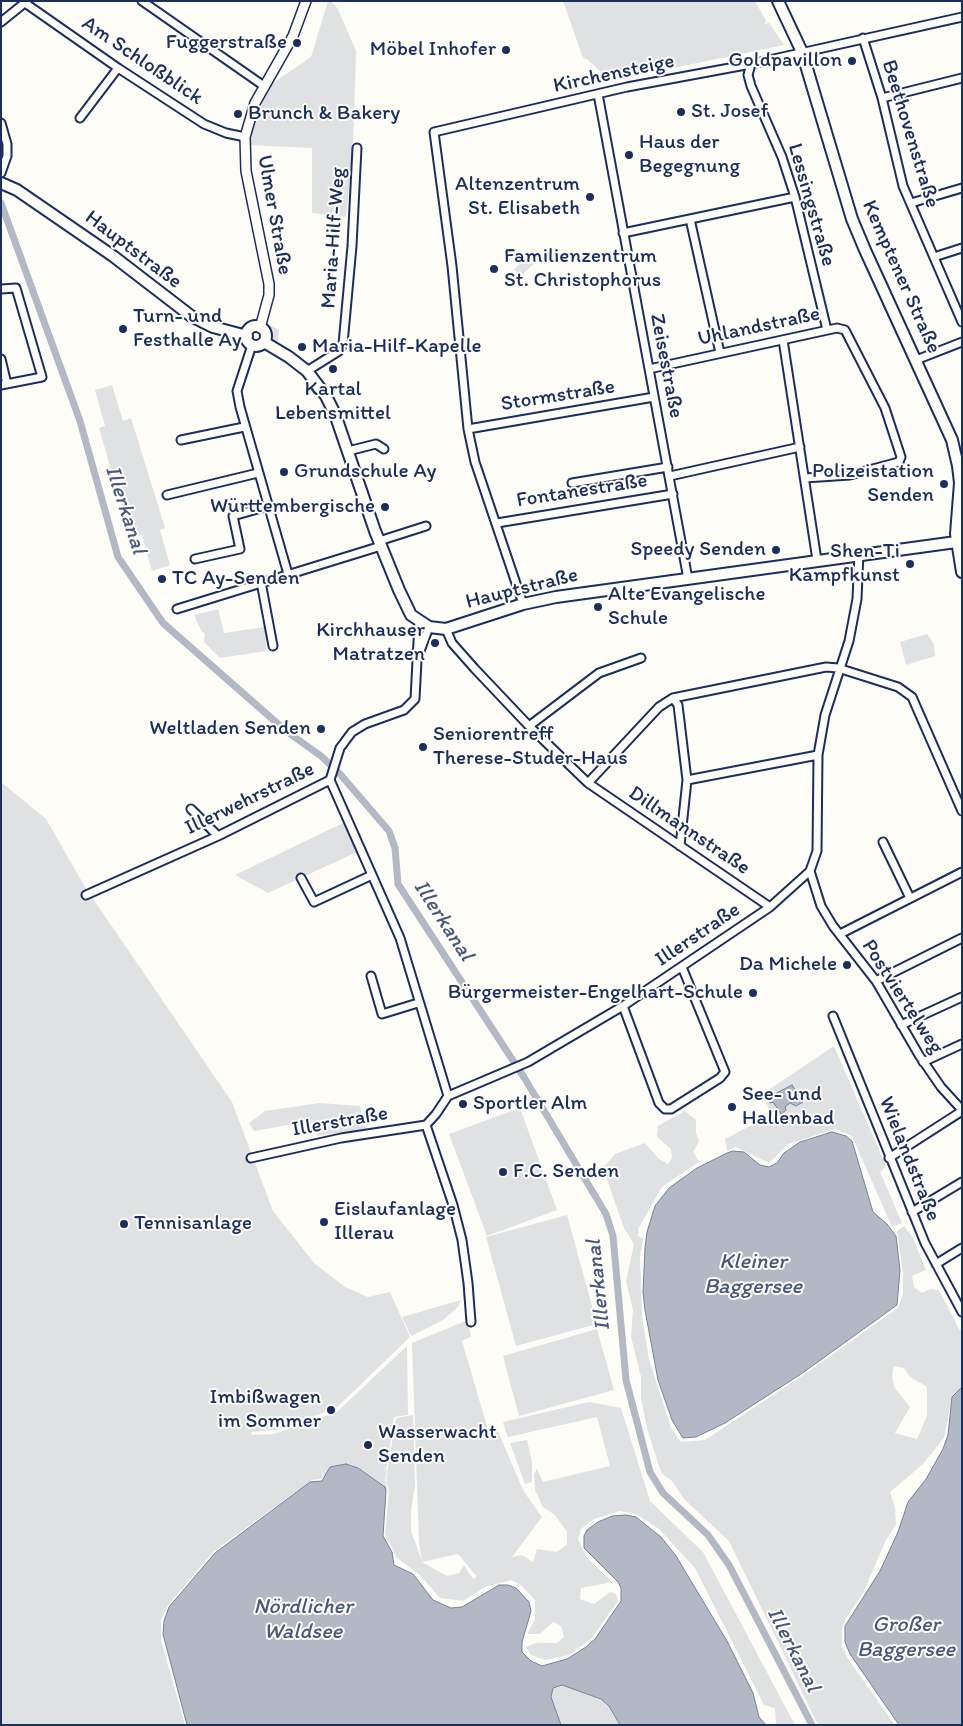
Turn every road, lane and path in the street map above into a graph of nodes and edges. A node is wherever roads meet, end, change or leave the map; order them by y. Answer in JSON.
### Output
{"nodes":[{"id":1,"x":142,"y":1,"type":"edge"},
{"id":2,"x":306,"y":1,"type":"edge"},
{"id":3,"x":778,"y":1,"type":"edge"},
{"id":4,"x":26,"y":2,"type":"edge"},
{"id":5,"x":962,"y":17,"type":"edge"},
{"id":6,"x":1,"y":22,"type":"edge"},
{"id":7,"x":863,"y":38,"type":"junction"},
{"id":8,"x":802,"y":52,"type":"junction"},
{"id":9,"x":751,"y":64,"type":"junction"},
{"id":10,"x":118,"y":68,"type":"junction"},
{"id":11,"x":962,"y":78,"type":"edge"},
{"id":12,"x":264,"y":86,"type":"junction"},
{"id":13,"x":598,"y":94,"type":"junction"},
{"id":14,"x":882,"y":98,"type":"junction"},
{"id":15,"x":80,"y":118,"type":"dead end"},
{"id":16,"x":1,"y":122,"type":"edge"},
{"id":17,"x":245,"y":137,"type":"junction"},
{"id":18,"x":357,"y":148,"type":"dead end"},
{"id":19,"x":1,"y":173,"type":"edge"},
{"id":20,"x":1,"y":182,"type":"edge"},
{"id":21,"x":962,"y":188,"type":"edge"},
{"id":22,"x":795,"y":197,"type":"junction"},
{"id":23,"x":911,"y":203,"type":"junction"},
{"id":24,"x":690,"y":219,"type":"junction"},
{"id":25,"x":623,"y":233,"type":"junction"},
{"id":26,"x":962,"y":248,"type":"edge"},
{"id":27,"x":934,"y":257,"type":"junction"},
{"id":28,"x":1,"y":289,"type":"edge"},
{"id":29,"x":962,"y":322,"type":"edge"},
{"id":30,"x":260,"y":328,"type":"junction"},
{"id":31,"x":827,"y":330,"type":"junction"},
{"id":32,"x":250,"y":340,"type":"junction"},
{"id":33,"x":783,"y":340,"type":"junction"},
{"id":34,"x":264,"y":342,"type":"junction"},
{"id":35,"x":962,"y":342,"type":"edge"},
{"id":36,"x":720,"y":353,"type":"junction"},
{"id":37,"x":1,"y":359,"type":"edge"},
{"id":38,"x":916,"y":360,"type":"junction"},
{"id":39,"x":649,"y":369,"type":"junction"},
{"id":40,"x":307,"y":371,"type":"junction"},
{"id":41,"x":4,"y":384,"type":"edge"},
{"id":42,"x":654,"y":397,"type":"junction"},
{"id":43,"x":244,"y":428,"type":"junction"},
{"id":44,"x":468,"y":429,"type":"junction"},
{"id":45,"x":181,"y":440,"type":"dead end"},
{"id":46,"x":800,"y":447,"type":"junction"},
{"id":47,"x":384,"y":449,"type":"dead end"},
{"id":48,"x":348,"y":451,"type":"junction"},
{"id":49,"x":668,"y":467,"type":"junction"},
{"id":50,"x":258,"y":473,"type":"junction"},
{"id":51,"x":670,"y":476,"type":"junction"},
{"id":52,"x":805,"y":478,"type":"junction"},
{"id":53,"x":572,"y":483,"type":"dead end"},
{"id":54,"x":673,"y":494,"type":"junction"},
{"id":55,"x":167,"y":495,"type":"dead end"},
{"id":56,"x":268,"y":506,"type":"junction"},
{"id":57,"x":497,"y":523,"type":"junction"},
{"id":58,"x":426,"y":526,"type":"dead end"},
{"id":59,"x":959,"y":541,"type":"edge"},
{"id":60,"x":380,"y":544,"type":"junction"},
{"id":61,"x":860,"y":554,"type":"junction"},
{"id":62,"x":196,"y":559,"type":"dead end"},
{"id":63,"x":817,"y":560,"type":"junction"},
{"id":64,"x":962,"y":572,"type":"edge"},
{"id":65,"x":288,"y":574,"type":"junction"},
{"id":66,"x":688,"y":579,"type":"junction"},
{"id":67,"x":261,"y":582,"type":"junction"},
{"id":68,"x":523,"y":604,"type":"junction"},
{"id":69,"x":177,"y":609,"type":"dead end"},
{"id":70,"x":419,"y":622,"type":"junction"},
{"id":71,"x":429,"y":627,"type":"junction"},
{"id":72,"x":446,"y":629,"type":"junction"},
{"id":73,"x":273,"y":646,"type":"dead end"},
{"id":74,"x":419,"y":656,"type":"junction"},
{"id":75,"x":641,"y":658,"type":"dead end"},
{"id":76,"x":838,"y":668,"type":"junction"},
{"id":77,"x":673,"y":698,"type":"junction"},
{"id":78,"x":529,"y":726,"type":"junction"},
{"id":79,"x":818,"y":755,"type":"junction"},
{"id":80,"x":330,"y":778,"type":"junction"},
{"id":81,"x":687,"y":780,"type":"junction"},
{"id":82,"x":588,"y":783,"type":"junction"},
{"id":83,"x":191,"y":809,"type":"dead end"},
{"id":84,"x":962,"y":811,"type":"edge"},
{"id":85,"x":218,"y":836,"type":"junction"},
{"id":86,"x":883,"y":842,"type":"dead end"},
{"id":87,"x":680,"y":846,"type":"junction"},
{"id":88,"x":810,"y":871,"type":"junction"},
{"id":89,"x":962,"y":872,"type":"edge"},
{"id":90,"x":372,"y":875,"type":"junction"},
{"id":91,"x":301,"y":878,"type":"dead end"},
{"id":92,"x":86,"y":895,"type":"dead end"},
{"id":93,"x":910,"y":898,"type":"junction"},
{"id":94,"x":770,"y":907,"type":"junction"},
{"id":95,"x":840,"y":934,"type":"junction"},
{"id":96,"x":962,"y":938,"type":"edge"},
{"id":97,"x":682,"y":967,"type":"junction"},
{"id":98,"x":371,"y":976,"type":"dead end"},
{"id":99,"x":876,"y":981,"type":"junction"},
{"id":100,"x":962,"y":997,"type":"edge"},
{"id":101,"x":418,"y":1003,"type":"junction"},
{"id":102,"x":623,"y":1006,"type":"junction"},
{"id":103,"x":833,"y":1016,"type":"dead end"},
{"id":104,"x":901,"y":1025,"type":"junction"},
{"id":105,"x":962,"y":1044,"type":"edge"},
{"id":106,"x":923,"y":1062,"type":"junction"},
{"id":107,"x":448,"y":1096,"type":"junction"},
{"id":108,"x":962,"y":1110,"type":"edge"},
{"id":109,"x":426,"y":1125,"type":"junction"},
{"id":110,"x":251,"y":1158,"type":"dead end"},
{"id":111,"x":889,"y":1158,"type":"junction"},
{"id":112,"x":962,"y":1182,"type":"edge"},
{"id":113,"x":912,"y":1212,"type":"junction"},
{"id":114,"x":962,"y":1248,"type":"edge"},
{"id":115,"x":936,"y":1264,"type":"junction"},
{"id":116,"x":962,"y":1312,"type":"edge"},
{"id":117,"x":471,"y":1322,"type":"dead end"}],
"edges":[{"from":1,"to":12,"type":"street"},
{"from":2,"to":12,"type":"street","name":"Ulmer Straße"},
{"from":3,"to":8,"type":"main road","name":"Kemptener Straße"},
{"from":4,"to":6,"type":"street"},
{"from":4,"to":10,"type":"street","name":"Am Schloßblick"},
{"from":5,"to":7,"type":"street","name":"Kirchensteige"},
{"from":7,"to":8,"type":"street","name":"Kirchensteige"},
{"from":7,"to":14,"type":"street","name":"Beethovenstraße"},
{"from":8,"to":9,"type":"street","name":"Kirchensteige"},
{"from":8,"to":38,"type":"main road","name":"Kemptener Straße"},
{"from":9,"to":13,"type":"street","name":"Kirchensteige"},
{"from":9,"to":22,"type":"street","name":"Lessingstraße"},
{"from":10,"to":15,"type":"street"},
{"from":10,"to":17,"type":"street","name":"Am Schloßblick"},
{"from":11,"to":14,"type":"street"},
{"from":12,"to":17,"type":"street","name":"Ulmer Straße"},
{"from":13,"to":25,"type":"street","name":"Zeisestraße"},
{"from":13,"to":44,"type":"street","name":"Kirchensteige"},
{"from":14,"to":23,"type":"street","name":"Beethovenstraße"},
{"from":16,"to":19,"type":"street"},
{"from":17,"to":30,"type":"street","name":"Ulmer Straße"},
{"from":18,"to":40,"type":"street","name":"Maria-Hilf-Weg"},
{"from":20,"to":32,"type":"main road","name":"Hauptstraße"},
{"from":21,"to":23,"type":"street"},
{"from":22,"to":24,"type":"street"},
{"from":22,"to":31,"type":"street","name":"Lessingstraße"},
{"from":23,"to":27,"type":"street","name":"Beethovenstraße"},
{"from":24,"to":25,"type":"street"},
{"from":24,"to":36,"type":"street"},
{"from":25,"to":39,"type":"street","name":"Zeisestraße"},
{"from":26,"to":27,"type":"street"},
{"from":27,"to":29,"type":"street","name":"Beethovenstraße"},
{"from":28,"to":41,"type":"street"},
{"from":30,"to":32,"type":"main road"},
{"from":30,"to":34,"type":"main road"},
{"from":31,"to":33,"type":"street","name":"Uhlandstraße"},
{"from":31,"to":52,"type":"street","name":"Uhlandstraße"},
{"from":32,"to":34,"type":"main road"},
{"from":32,"to":43,"type":"street"},
{"from":33,"to":36,"type":"street","name":"Uhlandstraße"},
{"from":33,"to":46,"type":"street"},
{"from":34,"to":40,"type":"main road","name":"Hauptstraße"},
{"from":35,"to":38,"type":"street"},
{"from":36,"to":39,"type":"street","name":"Uhlandstraße"},
{"from":37,"to":41,"type":"street"},
{"from":38,"to":59,"type":"main road","name":"Kemptener Straße"},
{"from":39,"to":42,"type":"street","name":"Zeisestraße"},
{"from":40,"to":48,"type":"main road","name":"Hauptstraße"},
{"from":42,"to":44,"type":"street","name":"Stormstraße"},
{"from":42,"to":49,"type":"street","name":"Zeisestraße"},
{"from":43,"to":45,"type":"street"},
{"from":43,"to":50,"type":"street"},
{"from":44,"to":57,"type":"street"},
{"from":46,"to":51,"type":"street"},
{"from":46,"to":52,"type":"street"},
{"from":47,"to":48,"type":"street"},
{"from":48,"to":60,"type":"main road","name":"Hauptstraße"},
{"from":49,"to":51,"type":"street","name":"Zeisestraße"},
{"from":49,"to":53,"type":"street"},
{"from":50,"to":55,"type":"street"},
{"from":50,"to":56,"type":"street"},
{"from":51,"to":54,"type":"street","name":"Zeisestraße"},
{"from":52,"to":63,"type":"street"},
{"from":54,"to":57,"type":"street","name":"Fontanestraße"},
{"from":54,"to":66,"type":"street","name":"Zeisestraße"},
{"from":56,"to":62,"type":"street"},
{"from":56,"to":65,"type":"street"},
{"from":57,"to":68,"type":"street"},
{"from":58,"to":60,"type":"street"},
{"from":59,"to":61,"type":"main road","name":"Hauptstraße"},
{"from":59,"to":64,"type":"main road","name":"Kemptener Straße"},
{"from":60,"to":65,"type":"street"},
{"from":60,"to":70,"type":"main road","name":"Hauptstraße"},
{"from":61,"to":63,"type":"main road","name":"Hauptstraße"},
{"from":61,"to":76,"type":"street"},
{"from":63,"to":66,"type":"main road","name":"Hauptstraße"},
{"from":65,"to":67,"type":"street"},
{"from":66,"to":68,"type":"main road","name":"Hauptstraße"},
{"from":67,"to":69,"type":"street"},
{"from":67,"to":73,"type":"street"},
{"from":68,"to":72,"type":"main road","name":"Hauptstraße"},
{"from":70,"to":71,"type":"main road","name":"Hauptstraße"},
{"from":70,"to":74,"type":"street","name":"Illerwehrstraße"},
{"from":71,"to":72,"type":"main road","name":"Hauptstraße"},
{"from":71,"to":74,"type":"street","name":"Illerwehrstraße"},
{"from":72,"to":78,"type":"street","name":"Dillmannstraße"},
{"from":74,"to":80,"type":"street","name":"Illerwehrstraße"},
{"from":75,"to":78,"type":"street"},
{"from":76,"to":77,"type":"street"},
{"from":76,"to":79,"type":"street"},
{"from":76,"to":84,"type":"street"},
{"from":77,"to":81,"type":"street"},
{"from":77,"to":82,"type":"street"},
{"from":78,"to":82,"type":"street","name":"Dillmannstraße"},
{"from":79,"to":81,"type":"street"},
{"from":79,"to":88,"type":"street"},
{"from":80,"to":85,"type":"street","name":"Illerwehrstraße"},
{"from":80,"to":90,"type":"street"},
{"from":81,"to":87,"type":"street"},
{"from":82,"to":87,"type":"street","name":"Dillmannstraße"},
{"from":83,"to":85,"type":"street"},
{"from":85,"to":92,"type":"street","name":"Illerwehrstraße"},
{"from":86,"to":93,"type":"street"},
{"from":87,"to":94,"type":"street","name":"Dillmannstraße"},
{"from":88,"to":94,"type":"street","name":"Illerstraße"},
{"from":88,"to":95,"type":"street","name":"Postviertelweg"},
{"from":89,"to":93,"type":"street"},
{"from":90,"to":91,"type":"street"},
{"from":90,"to":101,"type":"street"},
{"from":93,"to":95,"type":"street"},
{"from":94,"to":97,"type":"street","name":"Illerstraße"},
{"from":95,"to":99,"type":"street","name":"Postviertelweg"},
{"from":96,"to":99,"type":"street"},
{"from":97,"to":102,"type":"street","name":"Illerstraße"},
{"from":97,"to":102,"type":"street"},
{"from":98,"to":101,"type":"street"},
{"from":99,"to":104,"type":"street","name":"Postviertelweg"},
{"from":100,"to":104,"type":"street"},
{"from":101,"to":107,"type":"street"},
{"from":102,"to":107,"type":"street","name":"Illerstraße"},
{"from":103,"to":111,"type":"street","name":"Wielandstraße"},
{"from":104,"to":106,"type":"street","name":"Postviertelweg"},
{"from":105,"to":106,"type":"street"},
{"from":106,"to":108,"type":"street","name":"Postviertelweg"},
{"from":107,"to":109,"type":"street"},
{"from":108,"to":111,"type":"street"},
{"from":109,"to":110,"type":"street","name":"Illerstraße"},
{"from":109,"to":117,"type":"street"},
{"from":111,"to":113,"type":"street","name":"Wielandstraße"},
{"from":112,"to":113,"type":"street"},
{"from":113,"to":115,"type":"street","name":"Wielandstraße"},
{"from":114,"to":115,"type":"street"},
{"from":115,"to":116,"type":"street","name":"Wielandstraße"}]}
